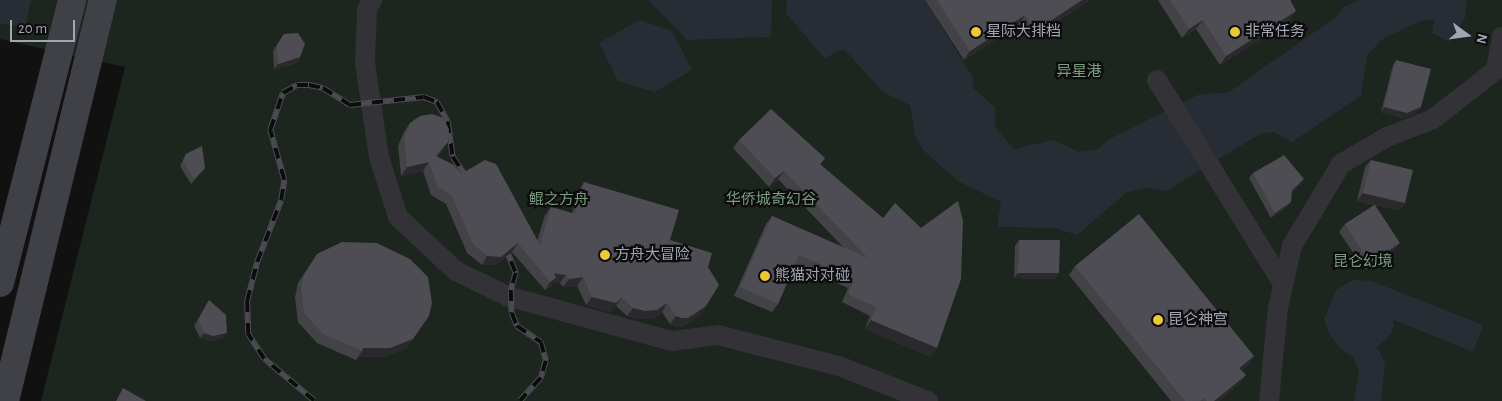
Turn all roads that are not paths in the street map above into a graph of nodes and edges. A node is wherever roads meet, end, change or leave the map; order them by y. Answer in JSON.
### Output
{"nodes":[{"id":1,"x":72,"y":0,"type":"edge"},
{"id":2,"x":103,"y":0,"type":"edge"},
{"id":3,"x":372,"y":0,"type":"edge"},
{"id":4,"x":1502,"y":37,"type":"edge"},
{"id":5,"x":1157,"y":80,"type":"dead end"},
{"id":6,"x":0,"y":283,"type":"edge"},
{"id":7,"x":1284,"y":284,"type":"junction"},
{"id":8,"x":5,"y":401,"type":"edge"},
{"id":9,"x":928,"y":401,"type":"edge"},
{"id":10,"x":1269,"y":401,"type":"edge"}],
"edges":[{"from":1,"to":6,"type":"street"},
{"from":2,"to":8,"type":"street"},
{"from":3,"to":9,"type":"street"},
{"from":4,"to":7,"type":"street"},
{"from":5,"to":7,"type":"street"},
{"from":7,"to":10,"type":"street"}]}
